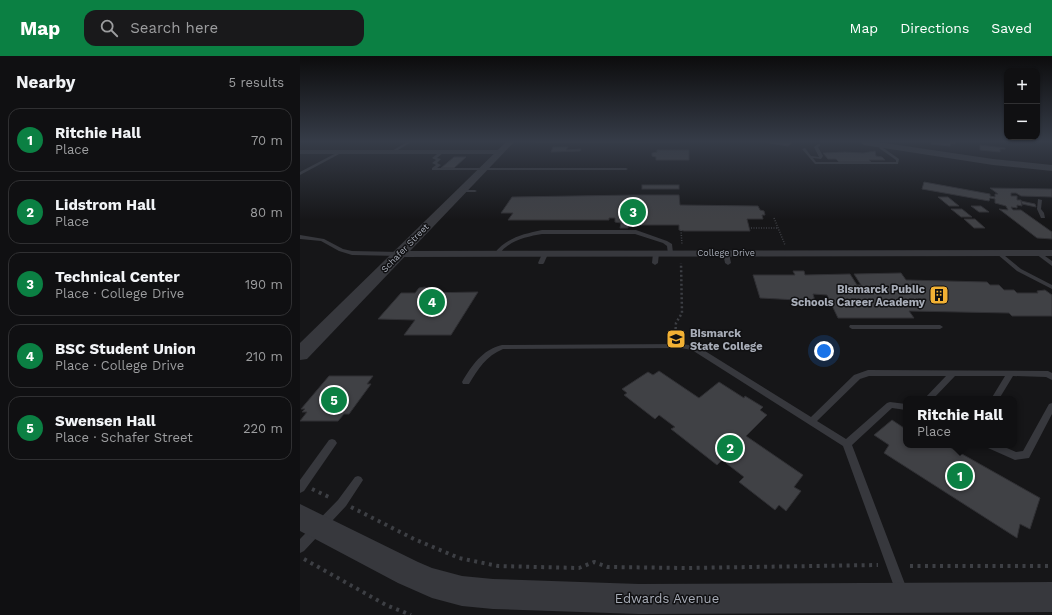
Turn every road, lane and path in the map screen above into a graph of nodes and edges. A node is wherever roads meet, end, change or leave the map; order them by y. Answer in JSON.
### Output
{"nodes":[{"id":1,"x":311,"y":168,"type":"edge"},
{"id":2,"x":435,"y":168,"type":"edge"},
{"id":3,"x":626,"y":169,"type":"dead end"},
{"id":4,"x":482,"y":170,"type":"junction"},
{"id":5,"x":300,"y":174,"type":"edge"},
{"id":6,"x":461,"y":191,"type":"junction"},
{"id":7,"x":475,"y":191,"type":"dead end"},
{"id":8,"x":1040,"y":200,"type":"dead end"},
{"id":9,"x":1043,"y":217,"type":"dead end"},
{"id":10,"x":774,"y":218,"type":"dead end"},
{"id":11,"x":752,"y":228,"type":"dead end"},
{"id":12,"x":778,"y":228,"type":"junction"},
{"id":13,"x":681,"y":230,"type":"dead end"},
{"id":14,"x":300,"y":237,"type":"edge"},
{"id":15,"x":682,"y":245,"type":"dead end"},
{"id":16,"x":786,"y":245,"type":"dead end"},
{"id":17,"x":670,"y":253,"type":"junction"},
{"id":18,"x":999,"y":253,"type":"junction"},
{"id":19,"x":1038,"y":253,"type":"junction"},
{"id":20,"x":1052,"y":253,"type":"edge"},
{"id":21,"x":400,"y":254,"type":"junction"},
{"id":22,"x":497,"y":254,"type":"junction"},
{"id":23,"x":681,"y":263,"type":"dead end"},
{"id":24,"x":1052,"y":264,"type":"edge"},
{"id":25,"x":1052,"y":287,"type":"edge"},
{"id":26,"x":852,"y":327,"type":"dead end"},
{"id":27,"x":940,"y":327,"type":"dead end"},
{"id":28,"x":675,"y":342,"type":"dead end"},
{"id":29,"x":300,"y":354,"type":"edge"},
{"id":30,"x":953,"y":373,"type":"junction"},
{"id":31,"x":1012,"y":373,"type":"junction"},
{"id":32,"x":1052,"y":377,"type":"edge"},
{"id":33,"x":466,"y":382,"type":"dead end"},
{"id":34,"x":931,"y":396,"type":"edge"},
{"id":35,"x":997,"y":396,"type":"edge"},
{"id":36,"x":1052,"y":406,"type":"edge"},
{"id":37,"x":903,"y":407,"type":"edge"},
{"id":38,"x":812,"y":421,"type":"junction"},
{"id":39,"x":332,"y":443,"type":"dead end"},
{"id":40,"x":846,"y":444,"type":"junction"},
{"id":41,"x":998,"y":448,"type":"edge"},
{"id":42,"x":358,"y":480,"type":"dead end"},
{"id":43,"x":300,"y":488,"type":"edge"},
{"id":44,"x":311,"y":489,"type":"dead end"},
{"id":45,"x":331,"y":498,"type":"dead end"},
{"id":46,"x":350,"y":507,"type":"dead end"},
{"id":47,"x":310,"y":521,"type":"edge"},
{"id":48,"x":300,"y":548,"type":"edge"},
{"id":49,"x":304,"y":558,"type":"dead end"},
{"id":50,"x":878,"y":565,"type":"dead end"},
{"id":51,"x":910,"y":566,"type":"dead end"},
{"id":52,"x":1052,"y":566,"type":"edge"},
{"id":53,"x":1052,"y":596,"type":"edge"},
{"id":54,"x":904,"y":597,"type":"junction"},
{"id":55,"x":642,"y":607,"type":"edge"},
{"id":56,"x":411,"y":615,"type":"edge"}],
"edges":[{"from":1,"to":5,"type":"lane"},
{"from":2,"to":4,"type":"lane"},
{"from":3,"to":4,"type":"lane"},
{"from":4,"to":6,"type":"street","name":"Schafer Street"},
{"from":6,"to":7,"type":"lane"},
{"from":6,"to":21,"type":"street","name":"Schafer Street"},
{"from":8,"to":9,"type":"lane"},
{"from":10,"to":12,"type":"path"},
{"from":11,"to":12,"type":"path"},
{"from":12,"to":16,"type":"path"},
{"from":13,"to":15,"type":"path"},
{"from":14,"to":21,"type":"lane"},
{"from":17,"to":18,"type":"street","name":"College Drive"},
{"from":17,"to":22,"type":"street","name":"College Drive"},
{"from":17,"to":22,"type":"lane"},
{"from":18,"to":19,"type":"street","name":"College Drive"},
{"from":18,"to":25,"type":"lane"},
{"from":19,"to":20,"type":"street","name":"College Drive"},
{"from":19,"to":24,"type":"lane"},
{"from":21,"to":22,"type":"street","name":"College Drive"},
{"from":21,"to":29,"type":"street","name":"Schafer Street"},
{"from":23,"to":28,"type":"path"},
{"from":26,"to":27,"type":"lane"},
{"from":30,"to":31,"type":"lane"},
{"from":30,"to":34,"type":"lane"},
{"from":30,"to":38,"type":"lane"},
{"from":31,"to":32,"type":"lane"},
{"from":31,"to":35,"type":"lane"},
{"from":33,"to":38,"type":"lane"},
{"from":36,"to":41,"type":"lane"},
{"from":37,"to":40,"type":"lane"},
{"from":38,"to":40,"type":"lane"},
{"from":39,"to":43,"type":"lane"},
{"from":40,"to":54,"type":"lane"},
{"from":42,"to":47,"type":"lane"},
{"from":44,"to":45,"type":"path"},
{"from":46,"to":50,"type":"path"},
{"from":47,"to":48,"type":"lane"},
{"from":47,"to":55,"type":"street","name":"Edwards Avenue"},
{"from":49,"to":56,"type":"path"},
{"from":51,"to":52,"type":"path"},
{"from":53,"to":54,"type":"street","name":"Edwards Avenue"},
{"from":54,"to":55,"type":"street","name":"Edwards Avenue"}]}
